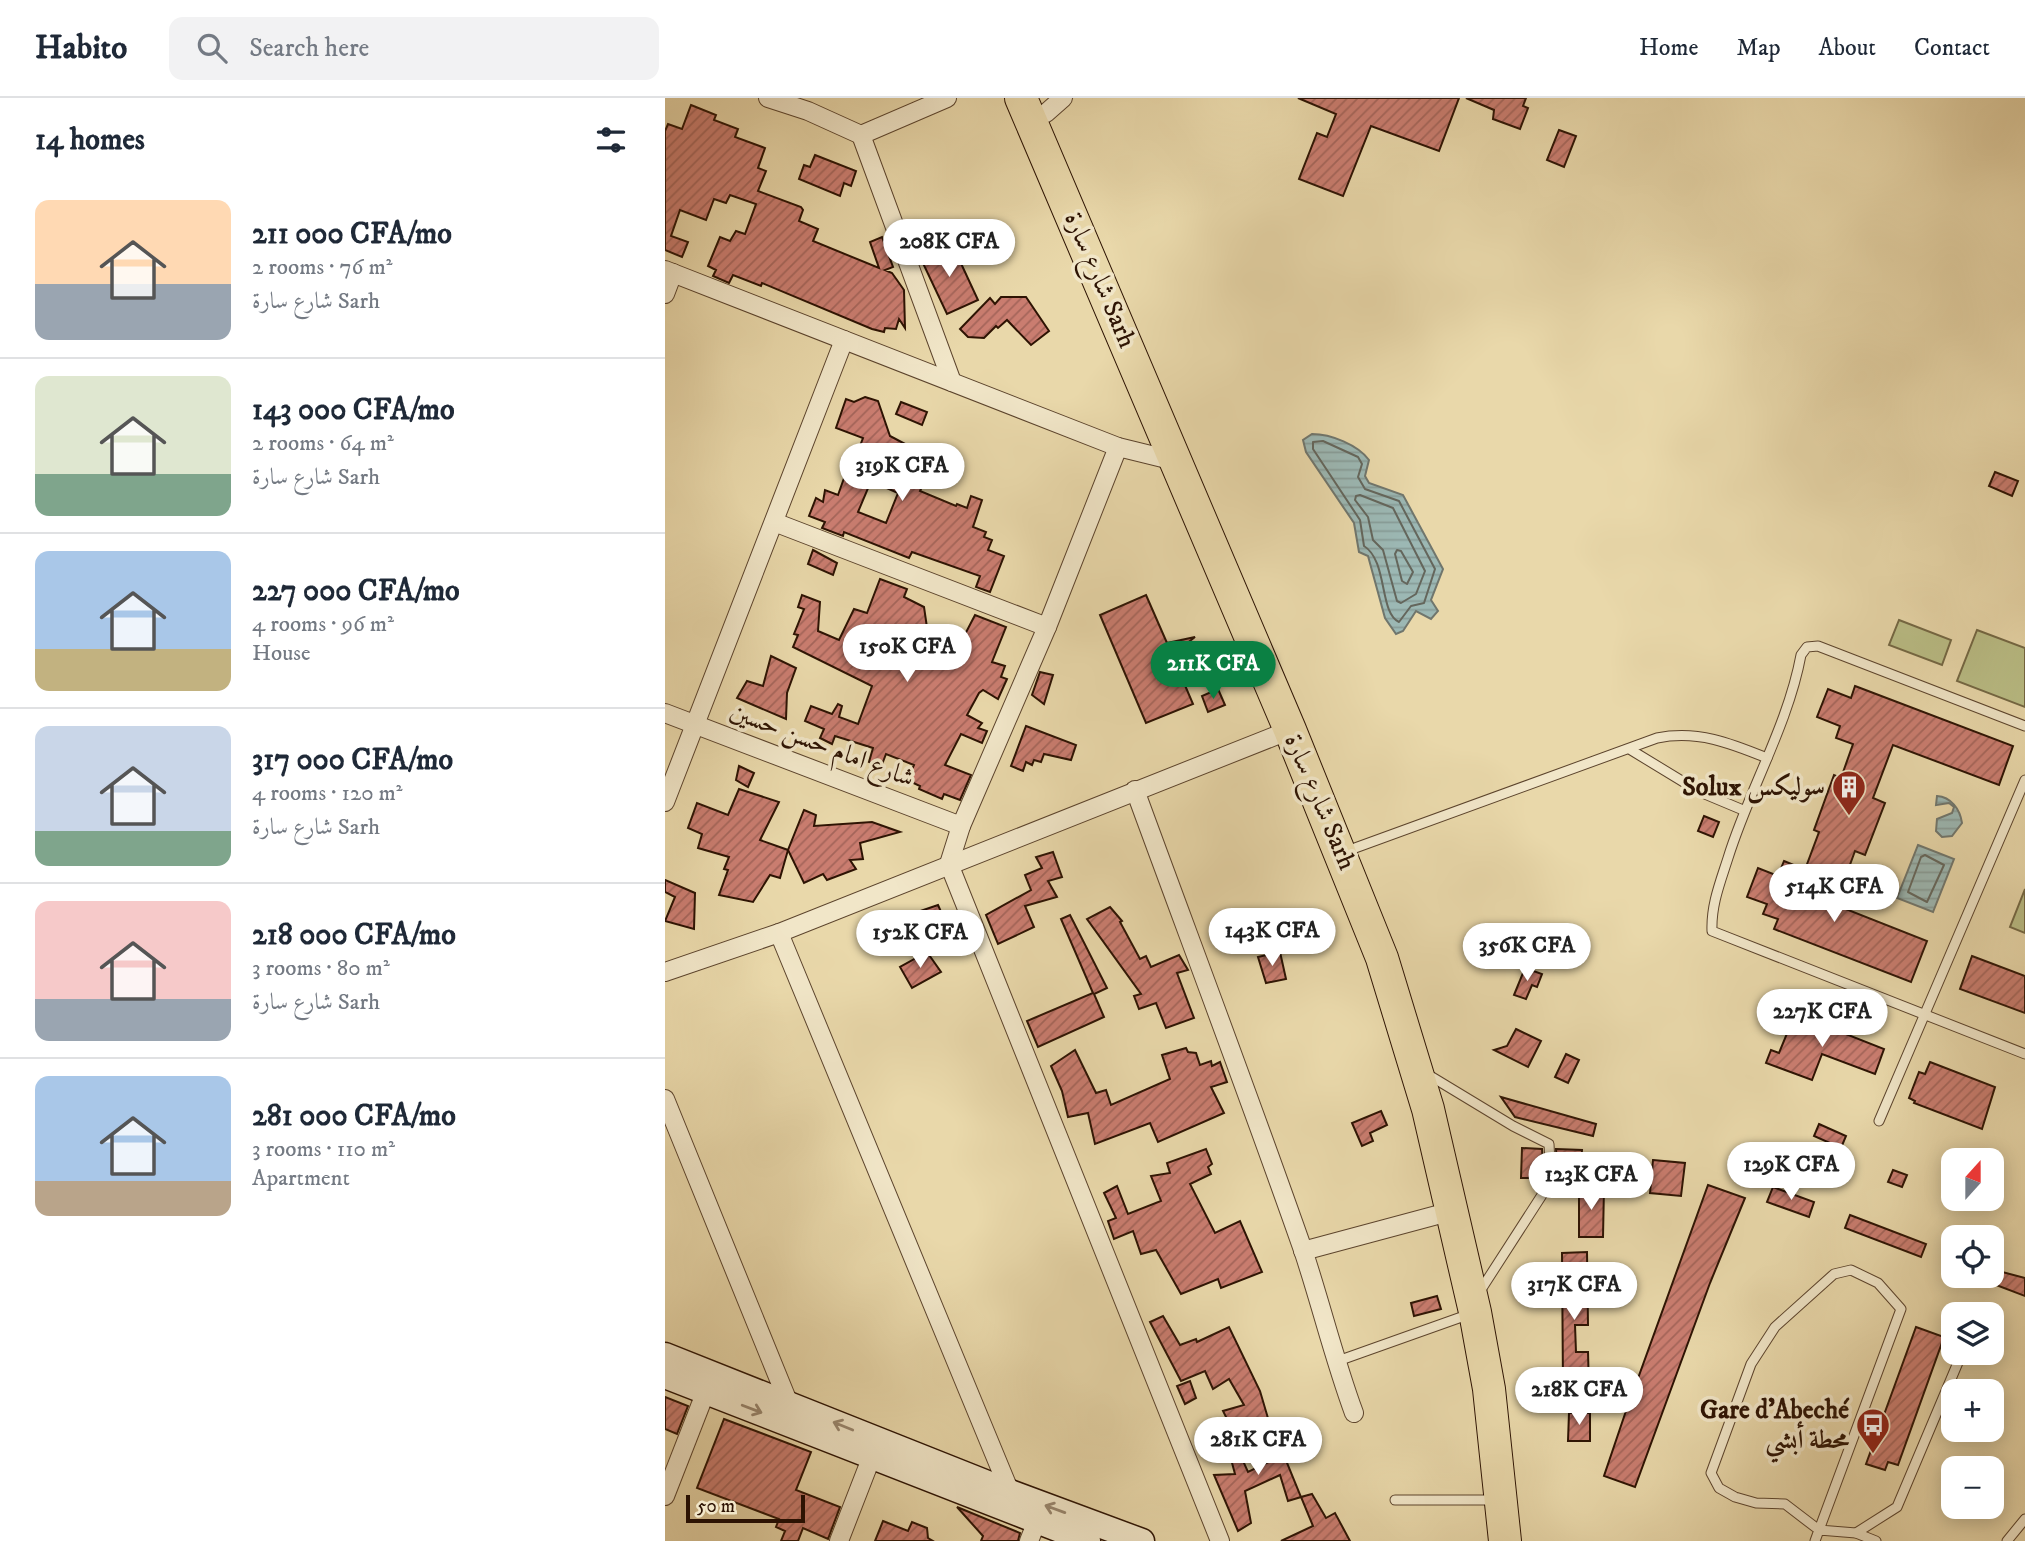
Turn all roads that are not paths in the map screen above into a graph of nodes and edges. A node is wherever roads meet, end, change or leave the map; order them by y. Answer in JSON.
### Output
{"nodes":[{"id":1,"x":768,"y":98,"type":"edge"},
{"id":2,"x":947,"y":98,"type":"edge"},
{"id":3,"x":1043,"y":102,"type":"edge"},
{"id":4,"x":861,"y":135,"type":"junction"},
{"id":5,"x":669,"y":271,"type":"edge"},
{"id":6,"x":665,"y":294,"type":"edge"},
{"id":7,"x":843,"y":340,"type":"junction"},
{"id":8,"x":951,"y":382,"type":"junction"},
{"id":9,"x":1118,"y":447,"type":"junction"},
{"id":10,"x":1175,"y":461,"type":"junction"},
{"id":11,"x":774,"y":522,"type":"junction"},
{"id":12,"x":1047,"y":627,"type":"junction"},
{"id":13,"x":665,"y":713,"type":"edge"},
{"id":14,"x":695,"y":724,"type":"junction"},
{"id":15,"x":2025,"y":726,"type":"edge"},
{"id":16,"x":1290,"y":730,"type":"junction"},
{"id":17,"x":1631,"y":750,"type":"junction"},
{"id":18,"x":1767,"y":758,"type":"junction"},
{"id":19,"x":2025,"y":780,"type":"edge"},
{"id":20,"x":1135,"y":790,"type":"junction"},
{"id":21,"x":665,"y":802,"type":"edge"},
{"id":22,"x":1743,"y":810,"type":"junction"},
{"id":23,"x":961,"y":826,"type":"junction"},
{"id":24,"x":1355,"y":848,"type":"junction"},
{"id":25,"x":949,"y":864,"type":"junction"},
{"id":26,"x":779,"y":933,"type":"junction"},
{"id":27,"x":665,"y":972,"type":"edge"},
{"id":28,"x":1924,"y":1015,"type":"junction"},
{"id":29,"x":2025,"y":1054,"type":"edge"},
{"id":30,"x":1431,"y":1077,"type":"junction"},
{"id":31,"x":665,"y":1099,"type":"edge"},
{"id":32,"x":1879,"y":1121,"type":"dead end"},
{"id":33,"x":1452,"y":1211,"type":"junction"},
{"id":34,"x":1303,"y":1251,"type":"junction"},
{"id":35,"x":1478,"y":1300,"type":"junction"},
{"id":36,"x":665,"y":1356,"type":"edge"},
{"id":37,"x":1335,"y":1362,"type":"junction"},
{"id":38,"x":1957,"y":1365,"type":"edge"},
{"id":39,"x":665,"y":1376,"type":"edge"},
{"id":40,"x":706,"y":1391,"type":"junction"},
{"id":41,"x":789,"y":1404,"type":"junction"},
{"id":42,"x":1354,"y":1413,"type":"dead end"},
{"id":43,"x":872,"y":1456,"type":"junction"},
{"id":44,"x":1010,"y":1492,"type":"junction"},
{"id":45,"x":665,"y":1496,"type":"edge"},
{"id":46,"x":1395,"y":1500,"type":"dead end"},
{"id":47,"x":1501,"y":1500,"type":"junction"},
{"id":48,"x":2025,"y":1519,"type":"edge"},
{"id":49,"x":1819,"y":1530,"type":"junction"},
{"id":50,"x":1033,"y":1531,"type":"edge"},
{"id":51,"x":1856,"y":1533,"type":"junction"},
{"id":52,"x":839,"y":1541,"type":"edge"},
{"id":53,"x":1089,"y":1541,"type":"edge"},
{"id":54,"x":1142,"y":1541,"type":"edge"},
{"id":55,"x":1220,"y":1541,"type":"edge"},
{"id":56,"x":1505,"y":1541,"type":"edge"},
{"id":57,"x":1516,"y":1541,"type":"edge"},
{"id":58,"x":1815,"y":1541,"type":"edge"},
{"id":59,"x":1876,"y":1541,"type":"edge"},
{"id":60,"x":2007,"y":1541,"type":"edge"}],
"edges":[{"from":1,"to":4,"type":"street"},
{"from":2,"to":4,"type":"street"},
{"from":3,"to":10,"type":"highway","name":"شارع سارة Sarh"},
{"from":3,"to":24,"type":"highway","name":"شارع سارة Sarh"},
{"from":4,"to":8,"type":"street"},
{"from":5,"to":6,"type":"street"},
{"from":5,"to":7,"type":"street"},
{"from":7,"to":8,"type":"street"},
{"from":7,"to":11,"type":"street"},
{"from":8,"to":9,"type":"street"},
{"from":9,"to":10,"type":"street"},
{"from":9,"to":12,"type":"street"},
{"from":10,"to":16,"type":"highway","name":"شارع سارة Sarh"},
{"from":11,"to":12,"type":"street"},
{"from":11,"to":14,"type":"street"},
{"from":12,"to":23,"type":"street"},
{"from":13,"to":14,"type":"street","name":"شارع امام حسن حسين"},
{"from":14,"to":21,"type":"street"},
{"from":14,"to":23,"type":"street","name":"شارع امام حسن حسين"},
{"from":15,"to":18,"type":"lane"},
{"from":16,"to":20,"type":"street"},
{"from":16,"to":33,"type":"highway","name":"شارع سارة Sarh"},
{"from":17,"to":18,"type":"lane"},
{"from":17,"to":22,"type":"lane"},
{"from":17,"to":24,"type":"lane"},
{"from":18,"to":22,"type":"lane"},
{"from":19,"to":28,"type":"lane"},
{"from":20,"to":25,"type":"street"},
{"from":20,"to":34,"type":"street"},
{"from":22,"to":28,"type":"lane"},
{"from":23,"to":25,"type":"street"},
{"from":24,"to":30,"type":"highway","name":"شارع سارة Sarh"},
{"from":25,"to":26,"type":"street"},
{"from":25,"to":55,"type":"street"},
{"from":26,"to":27,"type":"street"},
{"from":26,"to":44,"type":"street"},
{"from":28,"to":29,"type":"lane"},
{"from":28,"to":32,"type":"lane"},
{"from":30,"to":35,"type":"highway","name":"شارع سارة Sarh"},
{"from":30,"to":35,"type":"lane"},
{"from":31,"to":41,"type":"street"},
{"from":33,"to":34,"type":"street"},
{"from":33,"to":35,"type":"highway","name":"شارع سارة Sarh"},
{"from":34,"to":37,"type":"street"},
{"from":35,"to":37,"type":"lane"},
{"from":35,"to":47,"type":"highway","name":"شارع سارة Sarh"},
{"from":35,"to":57,"type":"highway","name":"شارع سارة Sarh"},
{"from":36,"to":41,"type":"street"},
{"from":37,"to":42,"type":"street"},
{"from":38,"to":51,"type":"lane"},
{"from":39,"to":40,"type":"street"},
{"from":40,"to":43,"type":"street","one_way":true},
{"from":40,"to":45,"type":"street"},
{"from":44,"to":41,"type":"street","one_way":true},
{"from":43,"to":50,"type":"street"},
{"from":43,"to":52,"type":"street"},
{"from":54,"to":44,"type":"street","one_way":true},
{"from":46,"to":47,"type":"lane"},
{"from":47,"to":56,"type":"highway","name":"شارع سارة Sarh"},
{"from":48,"to":60,"type":"lane"},
{"from":49,"to":49,"type":"lane"},
{"from":49,"to":51,"type":"lane"},
{"from":49,"to":58,"type":"lane"},
{"from":50,"to":53,"type":"street"},
{"from":51,"to":59,"type":"lane"}]}
